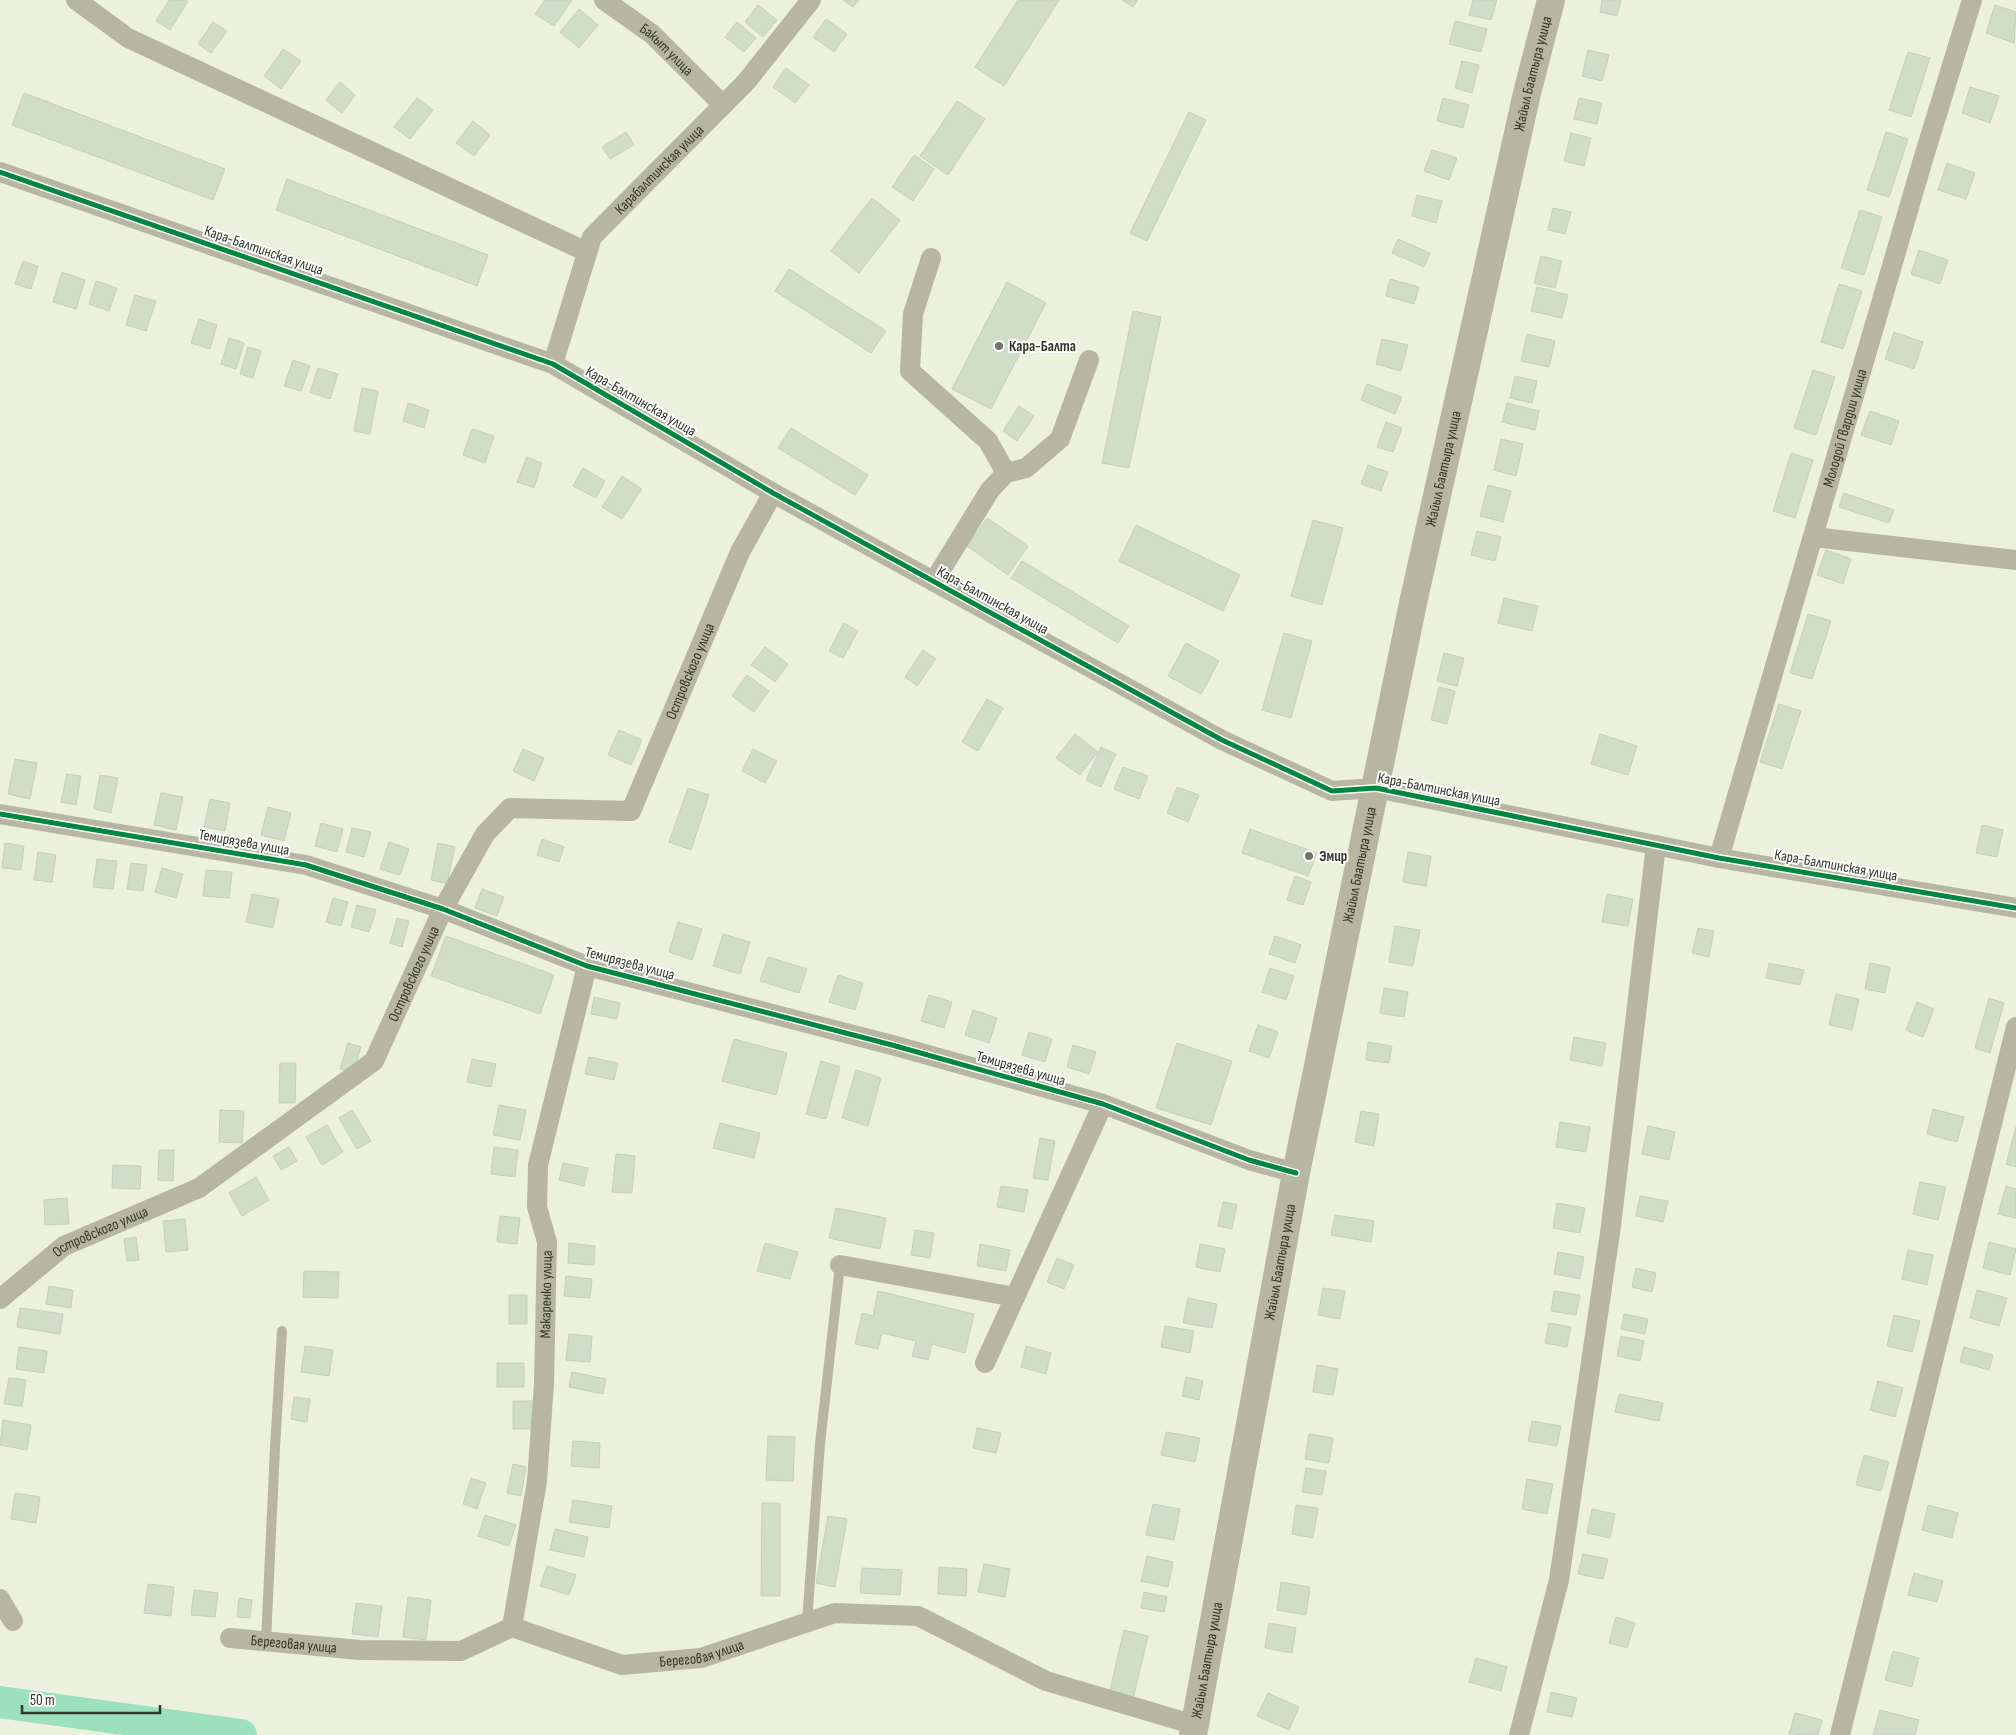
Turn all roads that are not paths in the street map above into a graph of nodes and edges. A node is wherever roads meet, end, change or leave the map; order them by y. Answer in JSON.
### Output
{"nodes":[{"id":1,"x":76,"y":0,"type":"edge"},
{"id":2,"x":604,"y":0,"type":"edge"},
{"id":3,"x":811,"y":0,"type":"edge"},
{"id":4,"x":1551,"y":0,"type":"edge"},
{"id":5,"x":1972,"y":0,"type":"edge"},
{"id":6,"x":723,"y":105,"type":"junction"},
{"id":7,"x":0,"y":172,"type":"edge"},
{"id":8,"x":587,"y":252,"type":"junction"},
{"id":9,"x":931,"y":258,"type":"dead end"},
{"id":10,"x":1089,"y":360,"type":"dead end"},
{"id":11,"x":553,"y":364,"type":"junction"},
{"id":12,"x":1006,"y":473,"type":"junction"},
{"id":13,"x":774,"y":493,"type":"junction"},
{"id":14,"x":1813,"y":537,"type":"junction"},
{"id":15,"x":2016,"y":560,"type":"edge"},
{"id":16,"x":934,"y":581,"type":"junction"},
{"id":17,"x":1376,"y":788,"type":"junction"},
{"id":18,"x":0,"y":814,"type":"edge"},
{"id":19,"x":1656,"y":845,"type":"junction"},
{"id":20,"x":1719,"y":858,"type":"junction"},
{"id":21,"x":2016,"y":908,"type":"edge"},
{"id":22,"x":443,"y":909,"type":"junction"},
{"id":23,"x":587,"y":966,"type":"junction"},
{"id":24,"x":2016,"y":1027,"type":"edge"},
{"id":25,"x":1103,"y":1104,"type":"junction"},
{"id":26,"x":1296,"y":1173,"type":"junction"},
{"id":27,"x":840,"y":1265,"type":"joint"},
{"id":28,"x":1015,"y":1297,"type":"junction"},
{"id":29,"x":0,"y":1298,"type":"edge"},
{"id":30,"x":282,"y":1331,"type":"dead end"},
{"id":31,"x":985,"y":1363,"type":"dead end"},
{"id":32,"x":0,"y":1599,"type":"edge"},
{"id":33,"x":12,"y":1621,"type":"dead end"},
{"id":34,"x":807,"y":1622,"type":"junction"},
{"id":35,"x":512,"y":1627,"type":"junction"},
{"id":36,"x":230,"y":1638,"type":"dead end"},
{"id":37,"x":266,"y":1641,"type":"junction"},
{"id":38,"x":1194,"y":1730,"type":"edge"},
{"id":39,"x":1519,"y":1735,"type":"edge"},
{"id":40,"x":1840,"y":1735,"type":"edge"}],
"edges":[{"from":1,"to":8,"type":"street"},
{"from":2,"to":6,"type":"street","name":"Бакыт улица"},
{"from":3,"to":6,"type":"street","name":"Карабалтинская улица"},
{"from":4,"to":17,"type":"highway","name":"Жайыл Баатыра улица"},
{"from":5,"to":14,"type":"street","name":"Молодой Гвардии улица"},
{"from":6,"to":8,"type":"street","name":"Карабалтинская улица"},
{"from":7,"to":11,"type":"street","name":"Кара-Балтинская улица"},
{"from":8,"to":11,"type":"street","name":"Карабалтинская улица"},
{"from":9,"to":12,"type":"street"},
{"from":10,"to":12,"type":"street"},
{"from":11,"to":13,"type":"street","name":"Кара-Балтинская улица"},
{"from":12,"to":16,"type":"street"},
{"from":13,"to":16,"type":"street","name":"Кара-Балтинская улица"},
{"from":13,"to":22,"type":"street","name":"Островского улица"},
{"from":14,"to":15,"type":"street"},
{"from":14,"to":20,"type":"street","name":"Молодой Гвардии улица"},
{"from":16,"to":17,"type":"street","name":"Кара-Балтинская улица"},
{"from":17,"to":19,"type":"street","name":"Кара-Балтинская улица"},
{"from":17,"to":26,"type":"highway","name":"Жайыл Баатыра улица"},
{"from":18,"to":22,"type":"street","name":"Темирязева улица"},
{"from":19,"to":20,"type":"street","name":"Кара-Балтинская улица"},
{"from":19,"to":39,"type":"street"},
{"from":20,"to":21,"type":"street","name":"Кара-Балтинская улица"},
{"from":22,"to":23,"type":"street","name":"Темирязева улица"},
{"from":22,"to":29,"type":"street","name":"Островского улица"},
{"from":23,"to":25,"type":"street","name":"Темирязева улица"},
{"from":23,"to":35,"type":"street","name":"Макаренко улица"},
{"from":24,"to":40,"type":"street"},
{"from":25,"to":26,"type":"street","name":"Темирязева улица"},
{"from":25,"to":28,"type":"street"},
{"from":26,"to":38,"type":"highway","name":"Жайыл Баатыра улица"},
{"from":27,"to":28,"type":"street"},
{"from":27,"to":34,"type":"lane"},
{"from":28,"to":31,"type":"street"},
{"from":30,"to":37,"type":"lane"},
{"from":32,"to":33,"type":"street"},
{"from":34,"to":35,"type":"street","name":"Береговая улица"},
{"from":34,"to":38,"type":"street","name":"Береговая улица"},
{"from":35,"to":37,"type":"street","name":"Береговая улица"},
{"from":36,"to":37,"type":"street","name":"Береговая улица"}]}
